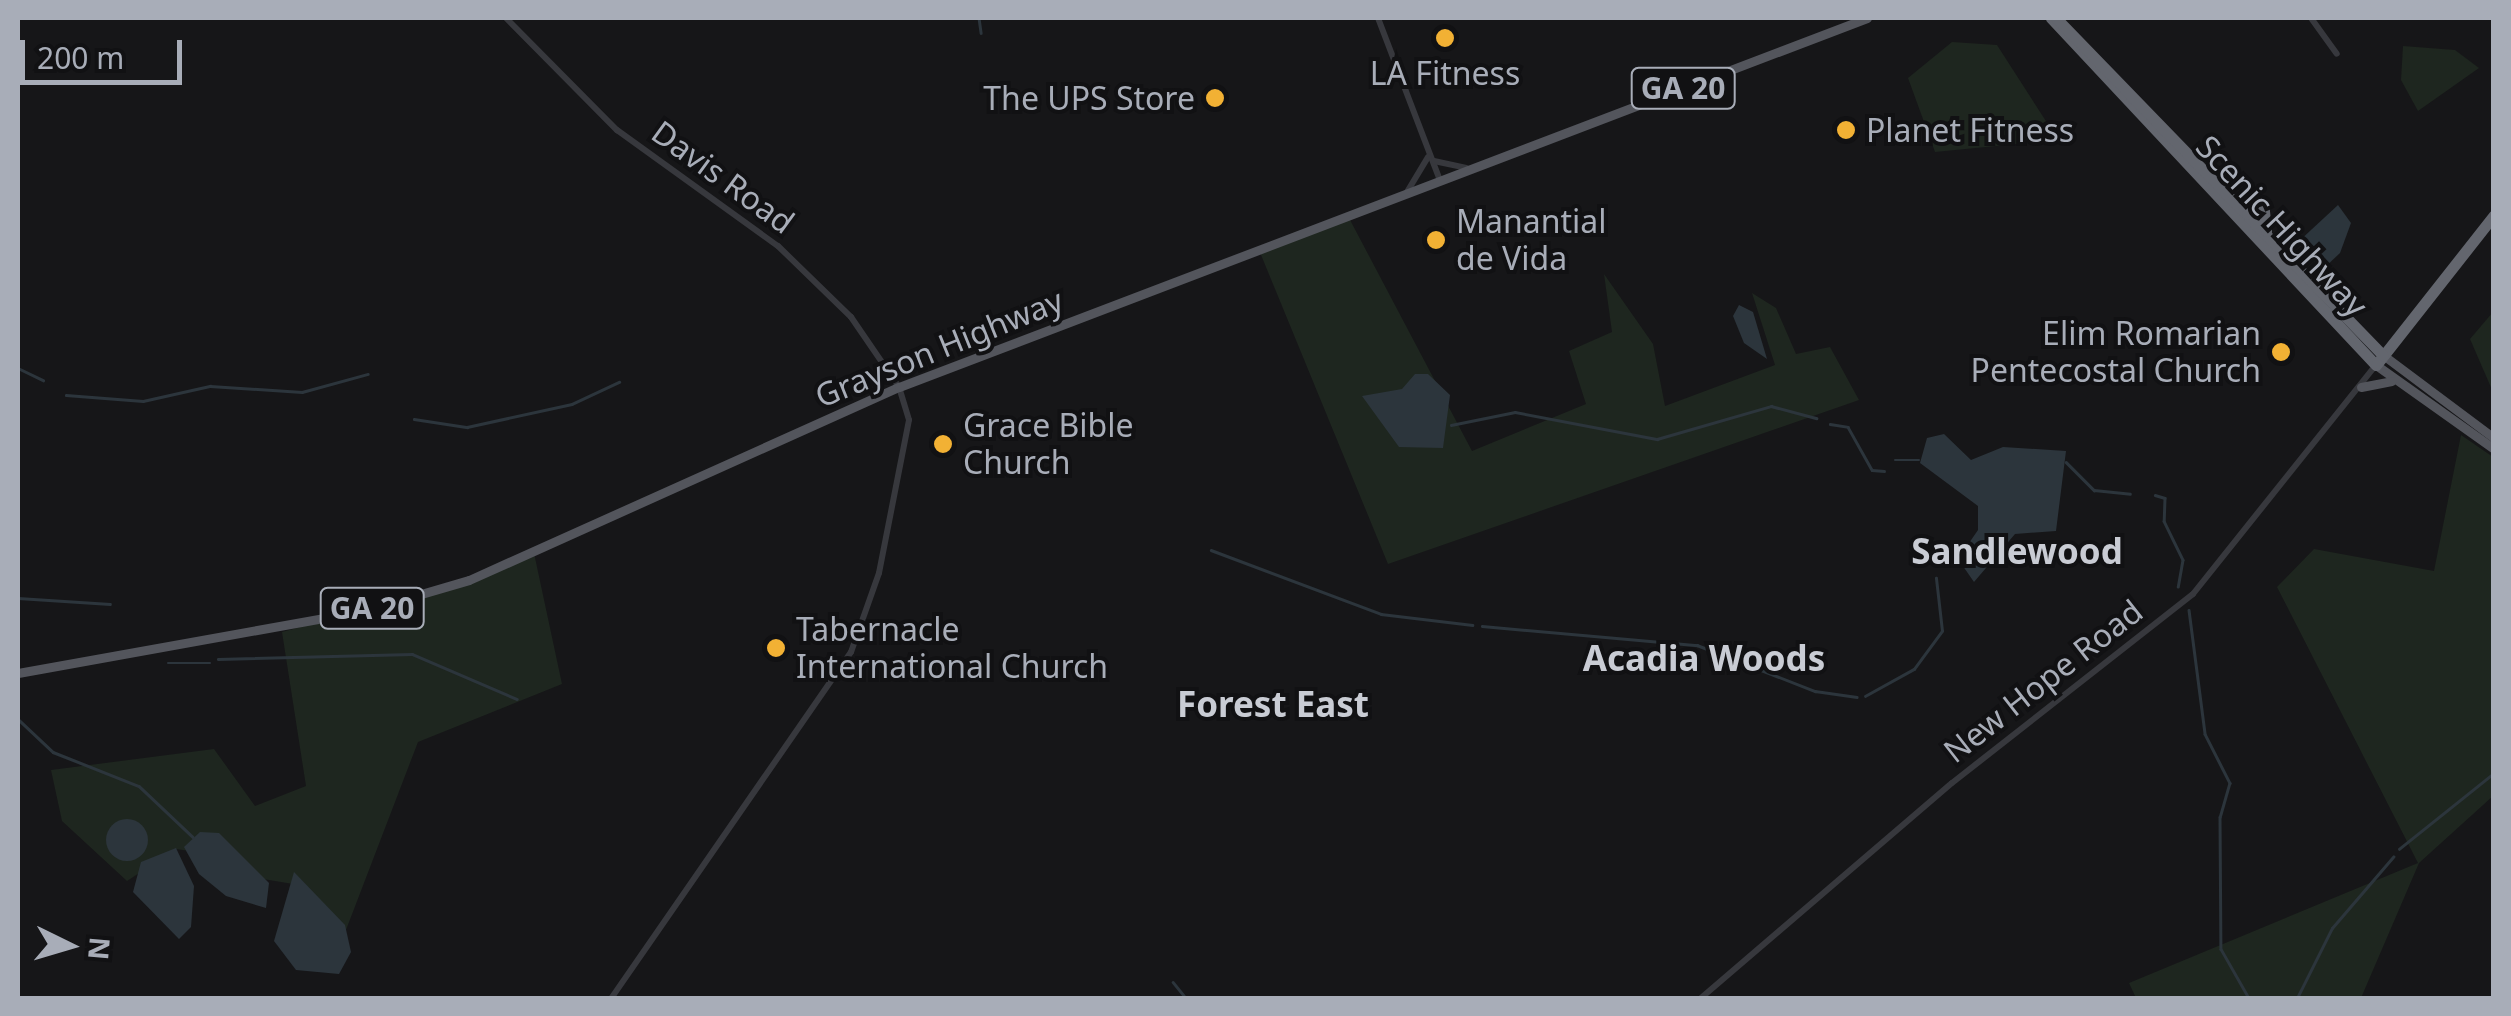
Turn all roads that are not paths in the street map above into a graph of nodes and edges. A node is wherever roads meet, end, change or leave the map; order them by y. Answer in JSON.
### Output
{"nodes":[{"id":1,"x":506,"y":18,"type":"edge"},
{"id":2,"x":1378,"y":18,"type":"edge"},
{"id":3,"x":1868,"y":18,"type":"edge"},
{"id":4,"x":2053,"y":18,"type":"edge"},
{"id":5,"x":2312,"y":18,"type":"edge"},
{"id":6,"x":2337,"y":54,"type":"dead end"},
{"id":7,"x":1427,"y":145,"type":"junction"},
{"id":8,"x":1433,"y":160,"type":"junction"},
{"id":9,"x":1472,"y":169,"type":"junction"},
{"id":10,"x":1440,"y":180,"type":"junction"},
{"id":11,"x":1406,"y":194,"type":"junction"},
{"id":12,"x":2494,"y":214,"type":"edge"},
{"id":13,"x":2402,"y":328,"type":"junction"},
{"id":14,"x":2368,"y":338,"type":"junction"},
{"id":15,"x":2380,"y":360,"type":"junction"},
{"id":16,"x":2394,"y":382,"type":"junction"},
{"id":17,"x":900,"y":387,"type":"junction"},
{"id":18,"x":2361,"y":387,"type":"junction"},
{"id":19,"x":2494,"y":438,"type":"edge"},
{"id":20,"x":2494,"y":449,"type":"edge"},
{"id":21,"x":18,"y":674,"type":"edge"},
{"id":22,"x":611,"y":998,"type":"edge"},
{"id":23,"x":1701,"y":998,"type":"edge"}],
"edges":[{"from":1,"to":17,"type":"street","name":"Davis Road"},
{"from":2,"to":7,"type":"street"},
{"from":3,"to":9,"type":"main road","name":"Grayson Highway","number":"GA 20"},
{"from":4,"to":14,"type":"highway","name":"Scenic Highway"},
{"from":4,"to":15,"type":"highway","name":"Scenic Highway"},
{"from":5,"to":6,"type":"street"},
{"from":7,"to":8,"type":"street"},
{"from":7,"to":11,"type":"street"},
{"from":8,"to":9,"type":"street"},
{"from":8,"to":10,"type":"street"},
{"from":9,"to":10,"type":"main road","name":"Grayson Highway","number":"GA 20"},
{"from":10,"to":11,"type":"main road","name":"Grayson Highway","number":"GA 20"},
{"from":11,"to":17,"type":"main road","name":"Grayson Highway","number":"GA 20"},
{"from":12,"to":13,"type":"highway"},
{"from":13,"to":14,"type":"highway"},
{"from":13,"to":15,"type":"highway"},
{"from":14,"to":15,"type":"highway","name":"Scenic Highway"},
{"from":15,"to":16,"type":"main road","name":"Scenic Highway"},
{"from":15,"to":18,"type":"street","name":"New Hope Road"},
{"from":15,"to":19,"type":"main road","name":"Scenic Highway"},
{"from":16,"to":18,"type":"main road"},
{"from":16,"to":20,"type":"main road","name":"Scenic Highway"},
{"from":17,"to":21,"type":"main road","name":"Grayson Highway","number":"GA 20"},
{"from":17,"to":22,"type":"street"},
{"from":18,"to":23,"type":"street","name":"New Hope Road"}]}
